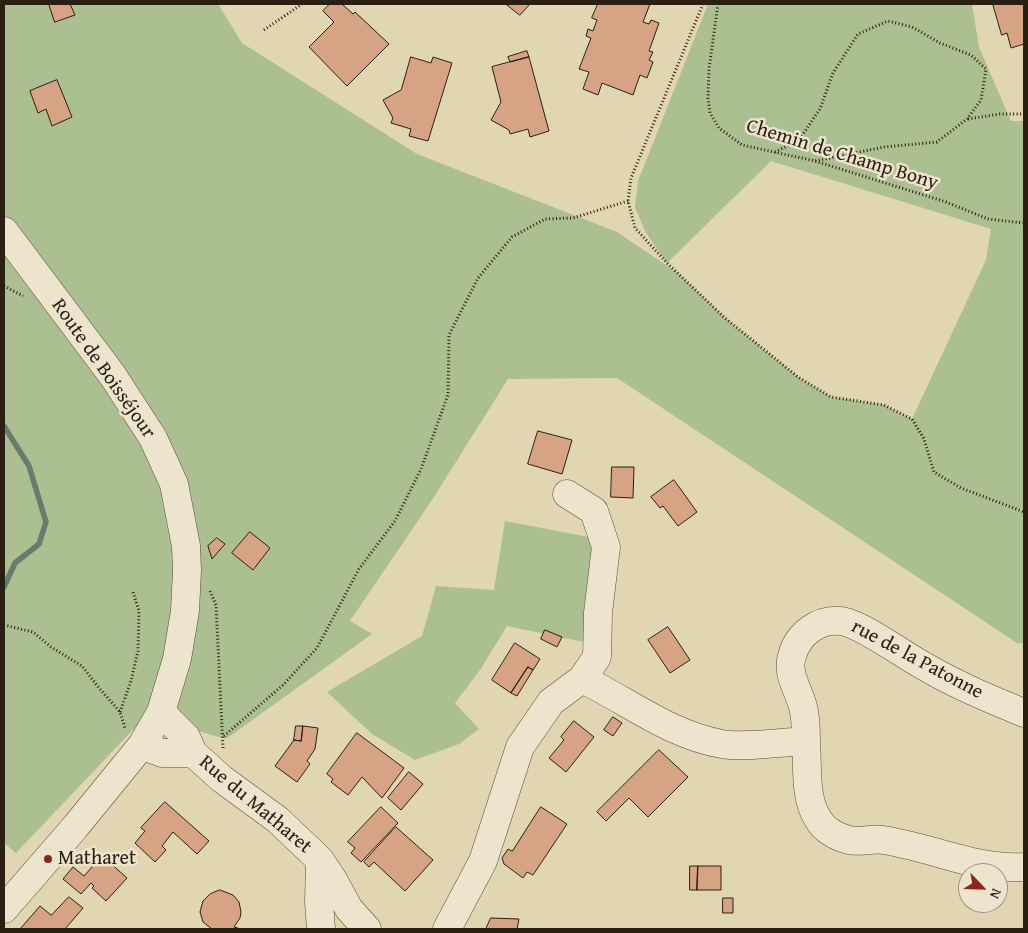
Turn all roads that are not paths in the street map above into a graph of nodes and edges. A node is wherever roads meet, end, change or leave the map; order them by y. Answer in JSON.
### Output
{"nodes":[{"id":1,"x":4,"y":231,"type":"edge"},
{"id":2,"x":567,"y":494,"type":"dead end"},
{"id":3,"x":582,"y":679,"type":"junction"},
{"id":4,"x":161,"y":712,"type":"junction"},
{"id":5,"x":1024,"y":713,"type":"edge"},
{"id":6,"x":806,"y":741,"type":"junction"},
{"id":7,"x":142,"y":745,"type":"junction"},
{"id":8,"x":193,"y":753,"type":"junction"},
{"id":9,"x":320,"y":860,"type":"junction"},
{"id":10,"x":1024,"y":867,"type":"edge"},
{"id":11,"x":4,"y":909,"type":"edge"},
{"id":12,"x":349,"y":919,"type":"edge"},
{"id":13,"x":321,"y":929,"type":"edge"},
{"id":14,"x":366,"y":929,"type":"edge"},
{"id":15,"x":447,"y":929,"type":"edge"}],
"edges":[{"from":1,"to":4,"type":"street","name":"Route de Boisséjour"},
{"from":2,"to":3,"type":"street"},
{"from":3,"to":6,"type":"street"},
{"from":3,"to":15,"type":"street"},
{"from":4,"to":7,"type":"street","name":"Route de Boisséjour"},
{"from":4,"to":8,"type":"street","name":"Rue du Matharet"},
{"from":5,"to":6,"type":"street","name":"rue de la Patonne"},
{"from":6,"to":10,"type":"street","name":"rue de la Patonne"},
{"from":7,"to":8,"type":"street","name":"Rue du Matharet"},
{"from":7,"to":11,"type":"street","name":"Route de Boisséjour"},
{"from":8,"to":9,"type":"street","name":"Rue du Matharet"},
{"from":9,"to":12,"type":"street","name":"Rue du Matharet"},
{"from":9,"to":13,"type":"street"},
{"from":12,"to":14,"type":"street","name":"Rue du Matharet"}]}
